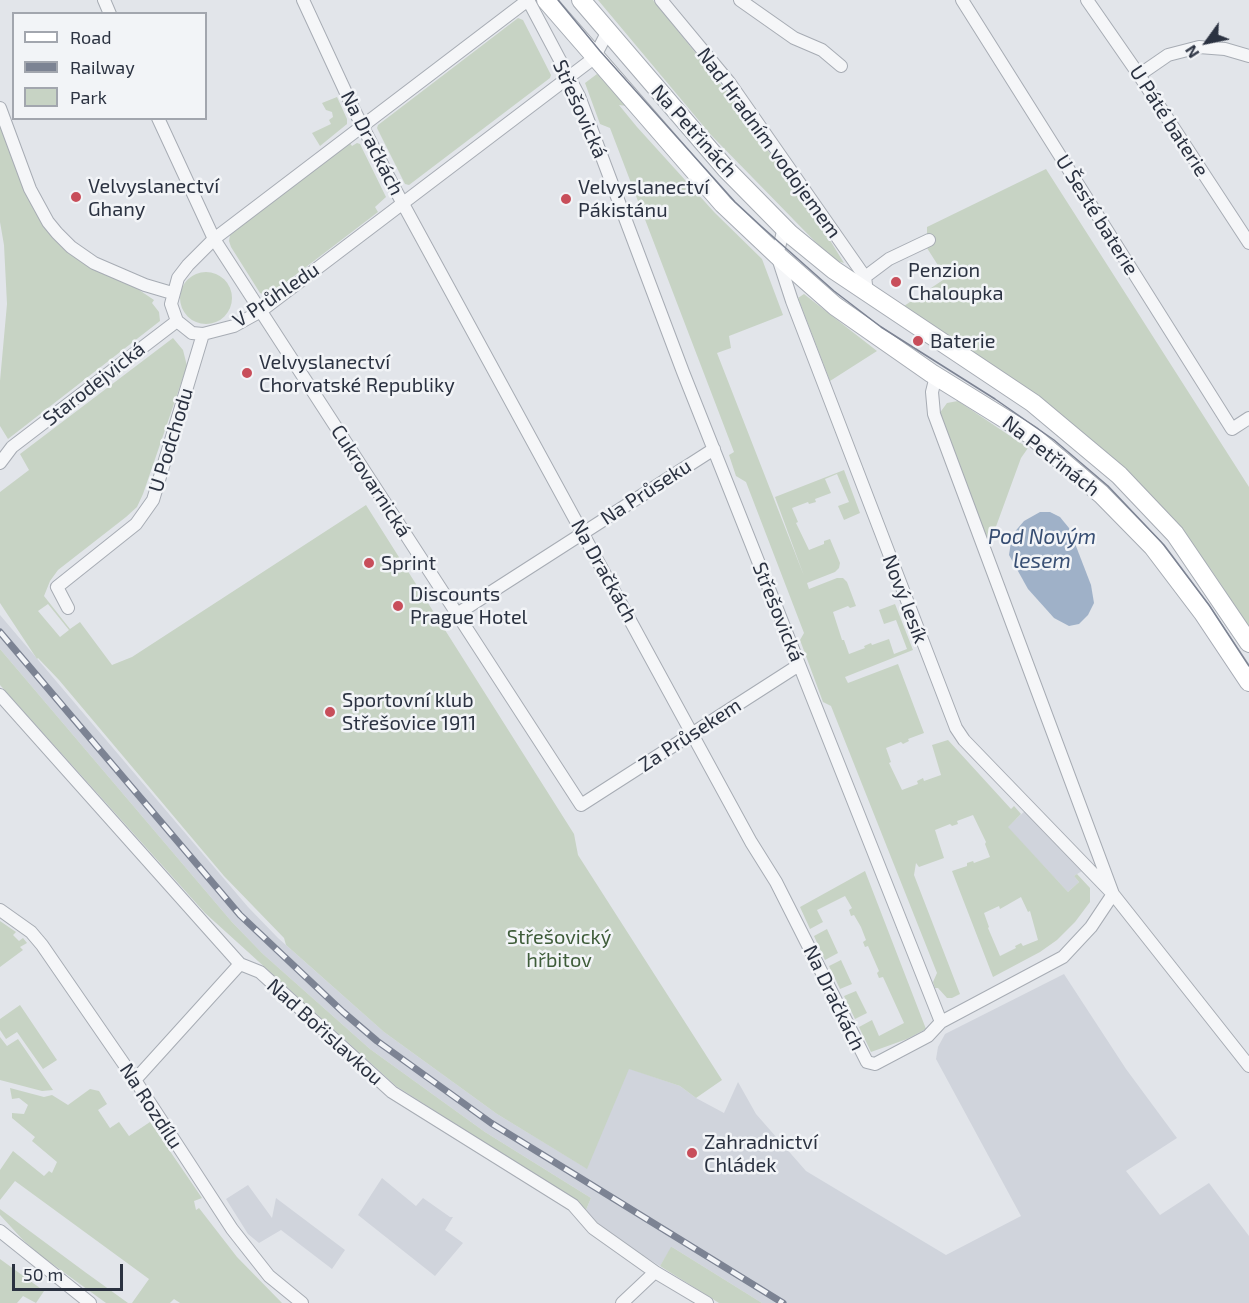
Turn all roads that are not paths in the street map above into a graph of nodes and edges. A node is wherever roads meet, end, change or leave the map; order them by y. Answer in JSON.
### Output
{"nodes":[{"id":1,"x":303,"y":0,"type":"edge"},
{"id":2,"x":528,"y":0,"type":"edge"},
{"id":3,"x":546,"y":0,"type":"edge"},
{"id":4,"x":581,"y":0,"type":"edge"},
{"id":5,"x":660,"y":0,"type":"edge"},
{"id":6,"x":740,"y":0,"type":"edge"},
{"id":7,"x":962,"y":0,"type":"edge"},
{"id":8,"x":1087,"y":0,"type":"edge"},
{"id":9,"x":608,"y":31,"type":"junction"},
{"id":10,"x":1249,"y":56,"type":"edge"},
{"id":11,"x":594,"y":58,"type":"junction"},
{"id":12,"x":841,"y":66,"type":"dead end"},
{"id":13,"x":1139,"y":75,"type":"junction"},
{"id":14,"x":569,"y":77,"type":"junction"},
{"id":15,"x":0,"y":108,"type":"edge"},
{"id":16,"x":159,"y":120,"type":"edge"},
{"id":17,"x":363,"y":127,"type":"junction"},
{"id":18,"x":403,"y":203,"type":"junction"},
{"id":19,"x":784,"y":228,"type":"junction"},
{"id":20,"x":214,"y":239,"type":"junction"},
{"id":21,"x":928,"y":240,"type":"dead end"},
{"id":22,"x":1249,"y":243,"type":"edge"},
{"id":23,"x":777,"y":255,"type":"junction"},
{"id":24,"x":866,"y":285,"type":"junction"},
{"id":25,"x":172,"y":293,"type":"junction"},
{"id":26,"x":261,"y":311,"type":"junction"},
{"id":27,"x":177,"y":321,"type":"junction"},
{"id":28,"x":203,"y":334,"type":"junction"},
{"id":29,"x":936,"y":376,"type":"junction"},
{"id":30,"x":1249,"y":418,"type":"edge"},
{"id":31,"x":714,"y":449,"type":"junction"},
{"id":32,"x":6,"y":450,"type":"edge"},
{"id":33,"x":0,"y":463,"type":"edge"},
{"id":34,"x":583,"y":533,"type":"junction"},
{"id":35,"x":68,"y":609,"type":"dead end"},
{"id":36,"x":457,"y":614,"type":"junction"},
{"id":37,"x":1249,"y":643,"type":"edge"},
{"id":38,"x":799,"y":665,"type":"junction"},
{"id":39,"x":1249,"y":682,"type":"edge"},
{"id":40,"x":0,"y":695,"type":"edge"},
{"id":41,"x":692,"y":733,"type":"junction"},
{"id":42,"x":581,"y":805,"type":"joint"},
{"id":43,"x":1113,"y":894,"type":"junction"},
{"id":44,"x":0,"y":910,"type":"edge"},
{"id":45,"x":240,"y":964,"type":"junction"},
{"id":46,"x":940,"y":1022,"type":"junction"},
{"id":47,"x":1249,"y":1066,"type":"edge"},
{"id":48,"x":135,"y":1080,"type":"junction"},
{"id":49,"x":0,"y":1232,"type":"edge"},
{"id":50,"x":655,"y":1272,"type":"junction"},
{"id":51,"x":90,"y":1303,"type":"edge"},
{"id":52,"x":302,"y":1303,"type":"edge"},
{"id":53,"x":622,"y":1303,"type":"edge"},
{"id":54,"x":707,"y":1303,"type":"edge"}],
"edges":[{"from":1,"to":17,"type":"street","name":"Na Dračkách"},
{"from":2,"to":14,"type":"street","name":"Střešovická"},
{"from":2,"to":17,"type":"street"},
{"from":3,"to":11,"type":"street","name":"Střešovická"},
{"from":4,"to":9,"type":"street"},
{"from":5,"to":24,"type":"street","name":"Nad Hradním vodojemem"},
{"from":6,"to":12,"type":"street"},
{"from":7,"to":30,"type":"street","name":"U Šesté baterie"},
{"from":8,"to":13,"type":"street","name":"U Páté baterie"},
{"from":9,"to":11,"type":"street","name":"V Průhledu"},
{"from":9,"to":19,"type":"street","name":"Na Petřinách"},
{"from":10,"to":13,"type":"street"},
{"from":11,"to":14,"type":"street","name":"V Průhledu"},
{"from":11,"to":23,"type":"street","name":"Na Petřinách"},
{"from":13,"to":22,"type":"street","name":"U Páté baterie"},
{"from":14,"to":18,"type":"street","name":"V Průhledu"},
{"from":14,"to":31,"type":"street","name":"Střešovická"},
{"from":15,"to":25,"type":"street"},
{"from":16,"to":20,"type":"street","name":"Cukrovarnická"},
{"from":17,"to":18,"type":"street","name":"Na Dračkách"},
{"from":17,"to":20,"type":"street"},
{"from":18,"to":26,"type":"street","name":"V Průhledu"},
{"from":18,"to":34,"type":"street","name":"Na Dračkách"},
{"from":19,"to":23,"type":"street"},
{"from":19,"to":24,"type":"street","name":"Na Petřinách"},
{"from":20,"to":25,"type":"street"},
{"from":20,"to":26,"type":"street","name":"Cukrovarnická"},
{"from":21,"to":24,"type":"street"},
{"from":23,"to":29,"type":"street","name":"Na Petřinách"},
{"from":23,"to":43,"type":"street","name":"Nový lesík"},
{"from":24,"to":37,"type":"street","name":"Na Petřinách"},
{"from":25,"to":27,"type":"street"},
{"from":26,"to":28,"type":"street","name":"V Průhledu"},
{"from":26,"to":36,"type":"street","name":"Cukrovarnická"},
{"from":27,"to":28,"type":"street"},
{"from":27,"to":32,"type":"street","name":"Starodejvická"},
{"from":28,"to":35,"type":"street","name":"U Podchodu"},
{"from":29,"to":39,"type":"street","name":"Na Petřinách"},
{"from":29,"to":43,"type":"street"},
{"from":31,"to":34,"type":"street","name":"Na Průseku"},
{"from":31,"to":38,"type":"street","name":"Střešovická"},
{"from":32,"to":33,"type":"street","name":"Starodejvická"},
{"from":34,"to":36,"type":"street","name":"Na Průseku"},
{"from":34,"to":41,"type":"street","name":"Na Dračkách"},
{"from":36,"to":42,"type":"street","name":"Cukrovarnická"},
{"from":38,"to":41,"type":"street","name":"Za Průsekem"},
{"from":38,"to":46,"type":"street","name":"Střešovická"},
{"from":40,"to":45,"type":"street","name":"Nad Bořislavkou"},
{"from":41,"to":42,"type":"street","name":"Za Průsekem"},
{"from":41,"to":46,"type":"street","name":"Na Dračkách"},
{"from":43,"to":46,"type":"street"},
{"from":43,"to":47,"type":"street"},
{"from":44,"to":48,"type":"street","name":"Na Rozdílu"},
{"from":45,"to":48,"type":"street"},
{"from":45,"to":50,"type":"street","name":"Nad Bořislavkou"},
{"from":48,"to":52,"type":"street","name":"Na Rozdílu"},
{"from":49,"to":51,"type":"street"},
{"from":50,"to":53,"type":"street"},
{"from":50,"to":54,"type":"street","name":"Nad Bořislavkou"}]}
